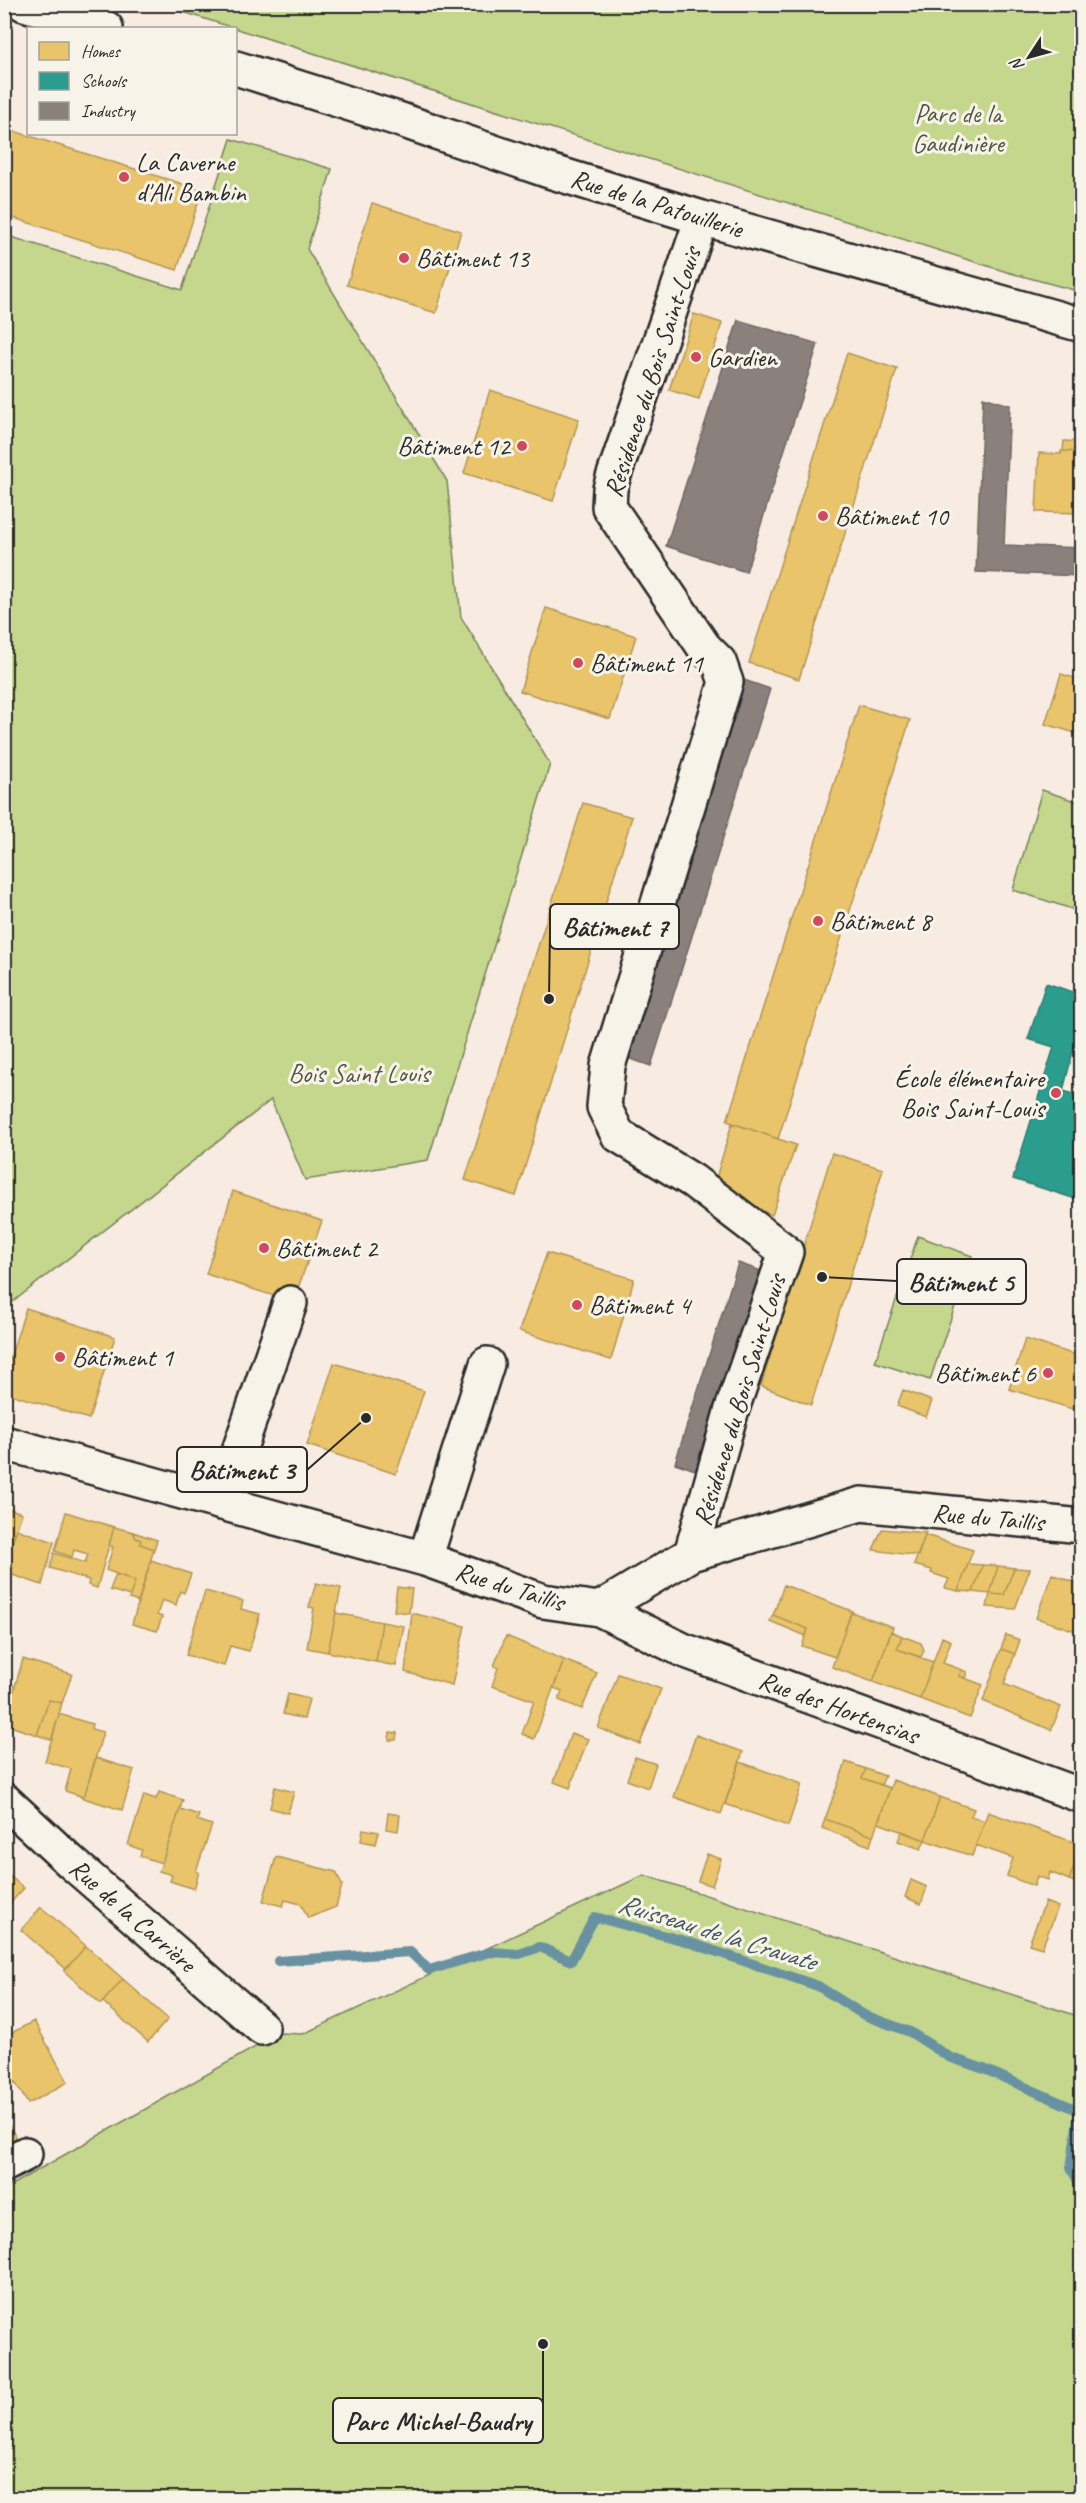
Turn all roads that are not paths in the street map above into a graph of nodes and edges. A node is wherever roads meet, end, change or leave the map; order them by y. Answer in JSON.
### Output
{"nodes":[{"id":1,"x":24,"y":4,"type":"edge"},
{"id":2,"x":103,"y":27,"type":"edge"},
{"id":3,"x":237,"y":68,"type":"edge"},
{"id":4,"x":702,"y":218,"type":"junction"},
{"id":5,"x":1082,"y":325,"type":"edge"},
{"id":6,"x":290,"y":1303,"type":"dead end"},
{"id":7,"x":487,"y":1364,"type":"dead end"},
{"id":8,"x":4,"y":1443,"type":"edge"},
{"id":9,"x":221,"y":1503,"type":"junction"},
{"id":10,"x":1082,"y":1526,"type":"edge"},
{"id":11,"x":691,"y":1554,"type":"junction"},
{"id":12,"x":425,"y":1559,"type":"junction"},
{"id":13,"x":599,"y":1609,"type":"junction"},
{"id":14,"x":1082,"y":1796,"type":"edge"},
{"id":15,"x":4,"y":1800,"type":"edge"},
{"id":16,"x":262,"y":2028,"type":"dead end"}],
"edges":[{"from":1,"to":2,"type":"street"},
{"from":3,"to":4,"type":"street","name":"Rue de la Patouillerie"},
{"from":4,"to":5,"type":"street","name":"Rue de la Patouillerie"},
{"from":4,"to":11,"type":"street","name":"Résidence du Bois Saint-Louis"},
{"from":6,"to":9,"type":"street"},
{"from":7,"to":12,"type":"street"},
{"from":8,"to":9,"type":"street","name":"Rue du Taillis"},
{"from":9,"to":12,"type":"street","name":"Rue du Taillis"},
{"from":10,"to":11,"type":"street","name":"Rue du Taillis"},
{"from":11,"to":13,"type":"street","name":"Rue du Taillis"},
{"from":12,"to":13,"type":"street","name":"Rue du Taillis"},
{"from":13,"to":14,"type":"street","name":"Rue des Hortensias"},
{"from":15,"to":16,"type":"street","name":"Rue de la Carrière"}]}
